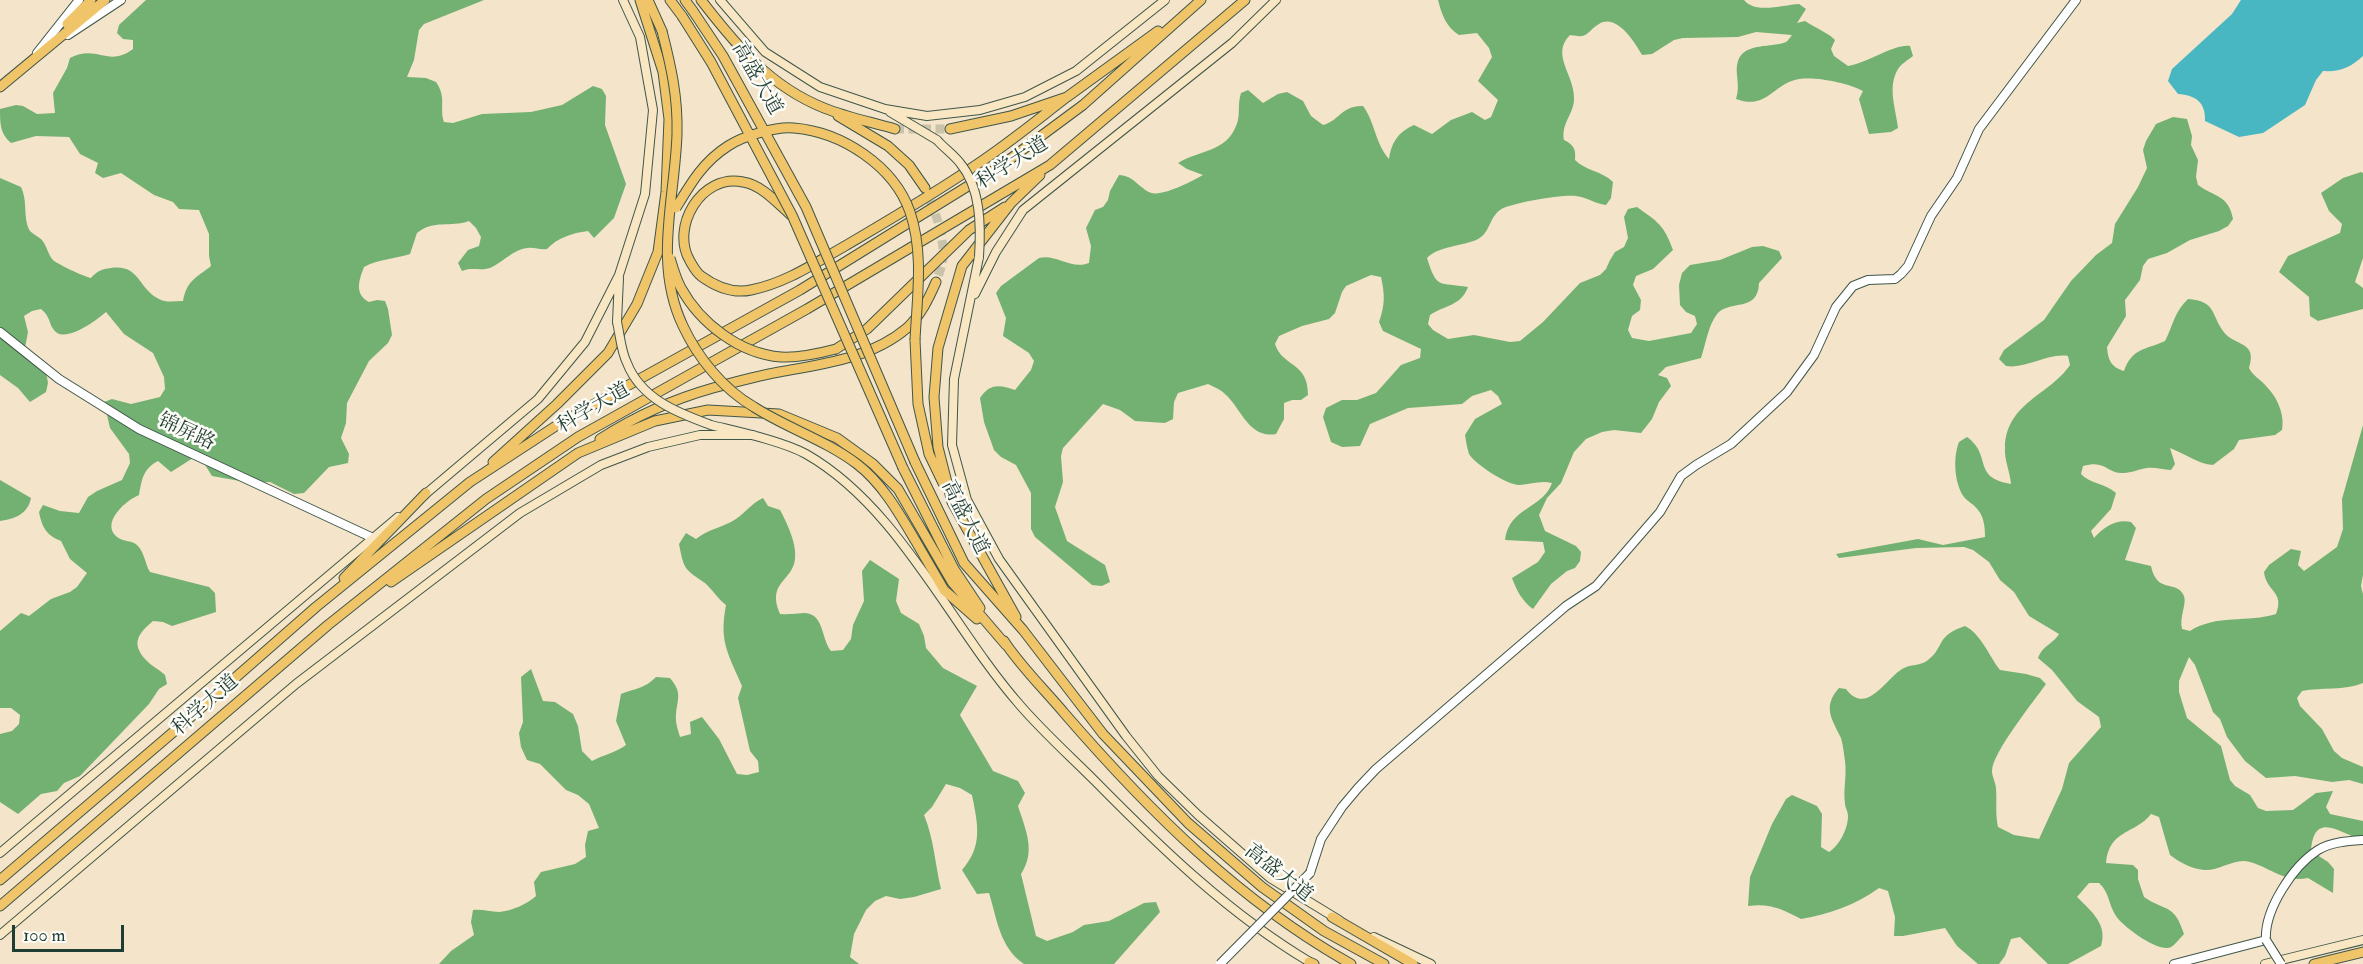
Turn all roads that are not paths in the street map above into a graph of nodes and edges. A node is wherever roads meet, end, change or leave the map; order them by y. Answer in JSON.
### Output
{"nodes":[{"id":1,"x":78,"y":0,"type":"edge"},
{"id":2,"x":91,"y":0,"type":"edge"},
{"id":3,"x":105,"y":0,"type":"edge"},
{"id":4,"x":121,"y":0,"type":"edge"},
{"id":5,"x":624,"y":0,"type":"edge"},
{"id":6,"x":640,"y":0,"type":"edge"},
{"id":7,"x":648,"y":0,"type":"edge"},
{"id":8,"x":670,"y":0,"type":"edge"},
{"id":9,"x":685,"y":0,"type":"edge"},
{"id":10,"x":701,"y":0,"type":"edge"},
{"id":11,"x":720,"y":0,"type":"edge"},
{"id":12,"x":1165,"y":0,"type":"edge"},
{"id":13,"x":1201,"y":0,"type":"edge"},
{"id":14,"x":1245,"y":0,"type":"edge"},
{"id":15,"x":1276,"y":0,"type":"edge"},
{"id":16,"x":2076,"y":0,"type":"edge"},
{"id":17,"x":33,"y":57,"type":"junction"},
{"id":18,"x":0,"y":87,"type":"edge"},
{"id":19,"x":1067,"y":97,"type":"junction"},
{"id":20,"x":823,"y":108,"type":"junction"},
{"id":21,"x":885,"y":109,"type":"junction"},
{"id":22,"x":894,"y":129,"type":"tunnel mouth"},
{"id":23,"x":950,"y":129,"type":"tunnel mouth"},
{"id":24,"x":1050,"y":165,"type":"junction"},
{"id":25,"x":925,"y":188,"type":"tunnel mouth"},
{"id":26,"x":1011,"y":203,"type":"junction"},
{"id":27,"x":792,"y":215,"type":"junction"},
{"id":28,"x":663,"y":253,"type":"junction"},
{"id":29,"x":619,"y":274,"type":"junction"},
{"id":30,"x":936,"y":282,"type":"tunnel mouth"},
{"id":31,"x":970,"y":305,"type":"junction"},
{"id":32,"x":0,"y":333,"type":"edge"},
{"id":33,"x":753,"y":435,"type":"junction"},
{"id":34,"x":578,"y":453,"type":"junction"},
{"id":35,"x":470,"y":482,"type":"junction"},
{"id":36,"x":426,"y":493,"type":"junction"},
{"id":37,"x":952,"y":502,"type":"junction"},
{"id":38,"x":373,"y":538,"type":"junction"},
{"id":39,"x":316,"y":607,"type":"junction"},
{"id":40,"x":328,"y":625,"type":"junction"},
{"id":41,"x":1023,"y":630,"type":"junction"},
{"id":42,"x":1006,"y":645,"type":"junction"},
{"id":43,"x":2363,"y":840,"type":"edge"},
{"id":44,"x":0,"y":853,"type":"edge"},
{"id":45,"x":0,"y":880,"type":"edge"},
{"id":46,"x":0,"y":906,"type":"edge"},
{"id":47,"x":1332,"y":917,"type":"junction"},
{"id":48,"x":0,"y":935,"type":"edge"},
{"id":49,"x":2266,"y":939,"type":"junction"},
{"id":50,"x":2363,"y":940,"type":"edge"},
{"id":51,"x":2363,"y":952,"type":"edge"},
{"id":52,"x":1312,"y":963,"type":"edge"},
{"id":53,"x":1220,"y":964,"type":"edge"},
{"id":54,"x":1351,"y":964,"type":"edge"},
{"id":55,"x":1384,"y":964,"type":"edge"},
{"id":56,"x":1413,"y":964,"type":"edge"},
{"id":57,"x":1431,"y":964,"type":"edge"},
{"id":58,"x":2174,"y":964,"type":"edge"},
{"id":59,"x":2265,"y":964,"type":"edge"},
{"id":60,"x":2281,"y":964,"type":"edge"},
{"id":61,"x":2314,"y":964,"type":"edge"}],
"edges":[{"from":1,"to":17,"type":"street"},
{"from":2,"to":17,"type":"main road"},
{"from":3,"to":17,"type":"main road"},
{"from":4,"to":17,"type":"street"},
{"from":5,"to":29,"type":"main road"},
{"from":6,"to":28,"type":"main road"},
{"from":7,"to":28,"type":"main road","bridge":true},
{"from":8,"to":27,"type":"main road","name":"高盛大道","bridge":true},
{"from":9,"to":41,"type":"main road","name":"高盛大道","bridge":true},
{"from":10,"to":20,"type":"main road"},
{"from":11,"to":21,"type":"main road","name":"高盛大道"},
{"from":12,"to":21,"type":"main road"},
{"from":13,"to":19,"type":"main road"},
{"from":13,"to":35,"type":"main road","name":"科学大道"},
{"from":14,"to":24,"type":"main road","name":"科学大道"},
{"from":15,"to":31,"type":"main road","name":"科学大道"},
{"from":16,"to":53,"type":"street","bridge":true},
{"from":17,"to":18,"type":"main road"},
{"from":19,"to":23,"type":"main road"},
{"from":19,"to":27,"type":"main road"},
{"from":20,"to":22,"type":"main road"},
{"from":20,"to":25,"type":"main road"},
{"from":21,"to":31,"type":"main road","bridge":true},
{"from":24,"to":26,"type":"main road"},
{"from":24,"to":40,"type":"main road","name":"科学大道"},
{"from":26,"to":28,"type":"main road","bridge":true},
{"from":26,"to":37,"type":"main road"},
{"from":27,"to":42,"type":"main road","name":"高盛大道","bridge":true},
{"from":28,"to":35,"type":"main road"},
{"from":28,"to":37,"type":"main road","bridge":true},
{"from":28,"to":42,"type":"main road","bridge":true},
{"from":29,"to":33,"type":"main road","bridge":true},
{"from":29,"to":36,"type":"main road","name":"科学大道"},
{"from":30,"to":34,"type":"main road"},
{"from":31,"to":47,"type":"main road","name":"高盛大道"},
{"from":32,"to":38,"type":"street","name":"锦屏路"},
{"from":33,"to":48,"type":"main road","name":"科学大道"},
{"from":33,"to":52,"type":"main road"},
{"from":34,"to":40,"type":"main road"},
{"from":34,"to":42,"type":"main road"},
{"from":35,"to":39,"type":"main road","name":"科学大道"},
{"from":36,"to":38,"type":"main road","name":"科学大道"},
{"from":36,"to":39,"type":"main road"},
{"from":37,"to":41,"type":"main road"},
{"from":38,"to":44,"type":"main road","name":"科学大道"},
{"from":39,"to":45,"type":"main road","name":"科学大道"},
{"from":40,"to":46,"type":"main road","name":"科学大道"},
{"from":41,"to":55,"type":"main road","name":"高盛大道"},
{"from":42,"to":54,"type":"main road","name":"高盛大道"},
{"from":43,"to":49,"type":"street"},
{"from":47,"to":56,"type":"main road"},
{"from":47,"to":57,"type":"main road","name":"高盛大道"},
{"from":49,"to":58,"type":"street"},
{"from":49,"to":60,"type":"street","bridge":true},
{"from":50,"to":59,"type":"main road"},
{"from":51,"to":61,"type":"main road"}]}
